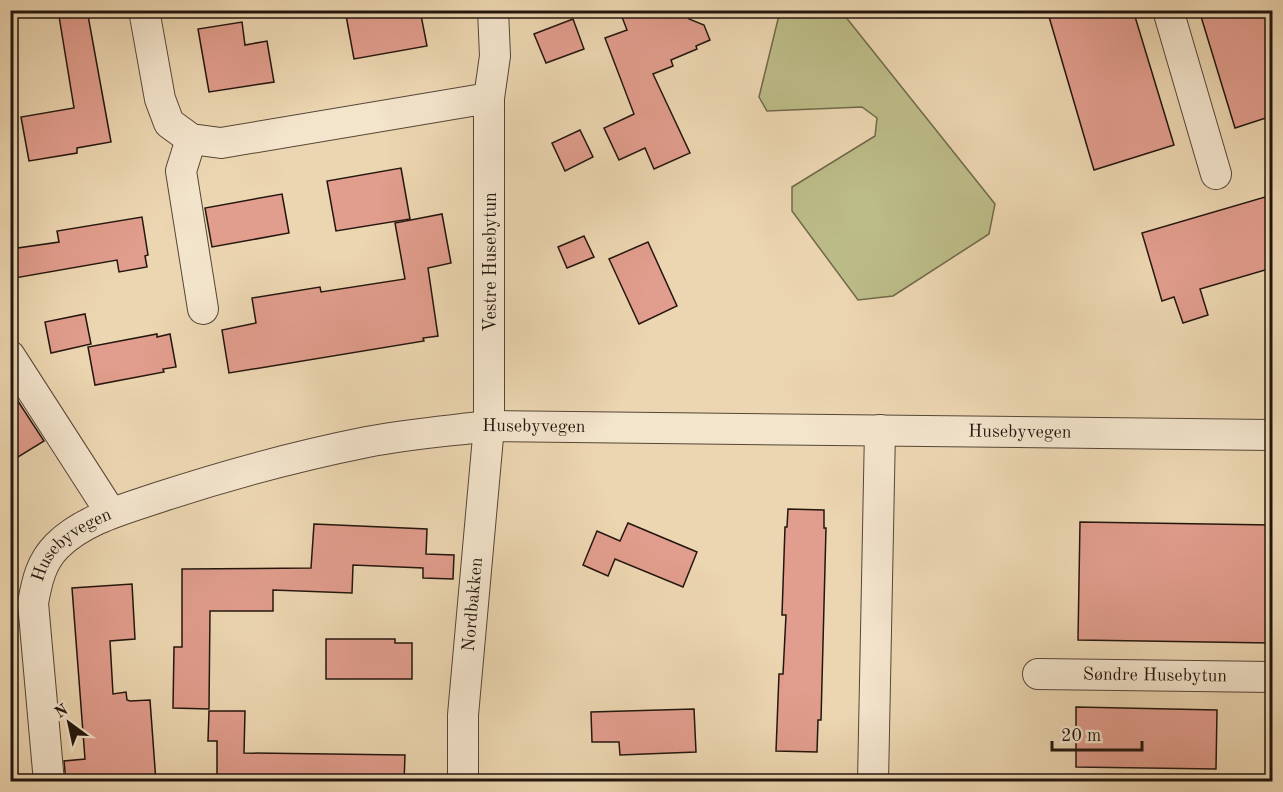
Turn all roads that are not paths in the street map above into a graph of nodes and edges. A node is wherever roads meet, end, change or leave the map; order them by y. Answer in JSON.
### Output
{"nodes":[{"id":1,"x":144,"y":10,"type":"edge"},
{"id":2,"x":493,"y":10,"type":"edge"},
{"id":3,"x":1168,"y":10,"type":"edge"},
{"id":4,"x":489,"y":98,"type":"junction"},
{"id":5,"x":191,"y":140,"type":"junction"},
{"id":6,"x":1216,"y":174,"type":"dead end"},
{"id":7,"x":203,"y":309,"type":"dead end"},
{"id":8,"x":10,"y":356,"type":"edge"},
{"id":9,"x":489,"y":426,"type":"junction"},
{"id":10,"x":880,"y":430,"type":"junction"},
{"id":11,"x":1272,"y":435,"type":"edge"},
{"id":12,"x":111,"y":513,"type":"junction"},
{"id":13,"x":1038,"y":674,"type":"dead end"},
{"id":14,"x":1272,"y":677,"type":"edge"},
{"id":15,"x":49,"y":782,"type":"edge"},
{"id":16,"x":463,"y":782,"type":"edge"},
{"id":17,"x":873,"y":782,"type":"edge"}],
"edges":[{"from":1,"to":5,"type":"street"},
{"from":2,"to":4,"type":"street","name":"Vestre Husebytun"},
{"from":3,"to":6,"type":"street"},
{"from":4,"to":5,"type":"street"},
{"from":4,"to":9,"type":"street","name":"Vestre Husebytun"},
{"from":5,"to":7,"type":"street"},
{"from":8,"to":12,"type":"street"},
{"from":9,"to":10,"type":"street","name":"Husebyvegen"},
{"from":9,"to":12,"type":"street","name":"Husebyvegen"},
{"from":9,"to":16,"type":"street","name":"Nordbakken"},
{"from":10,"to":11,"type":"street","name":"Husebyvegen"},
{"from":10,"to":17,"type":"street"},
{"from":12,"to":15,"type":"street","name":"Husebyvegen"},
{"from":13,"to":14,"type":"street","name":"Søndre Husebytun"}]}
